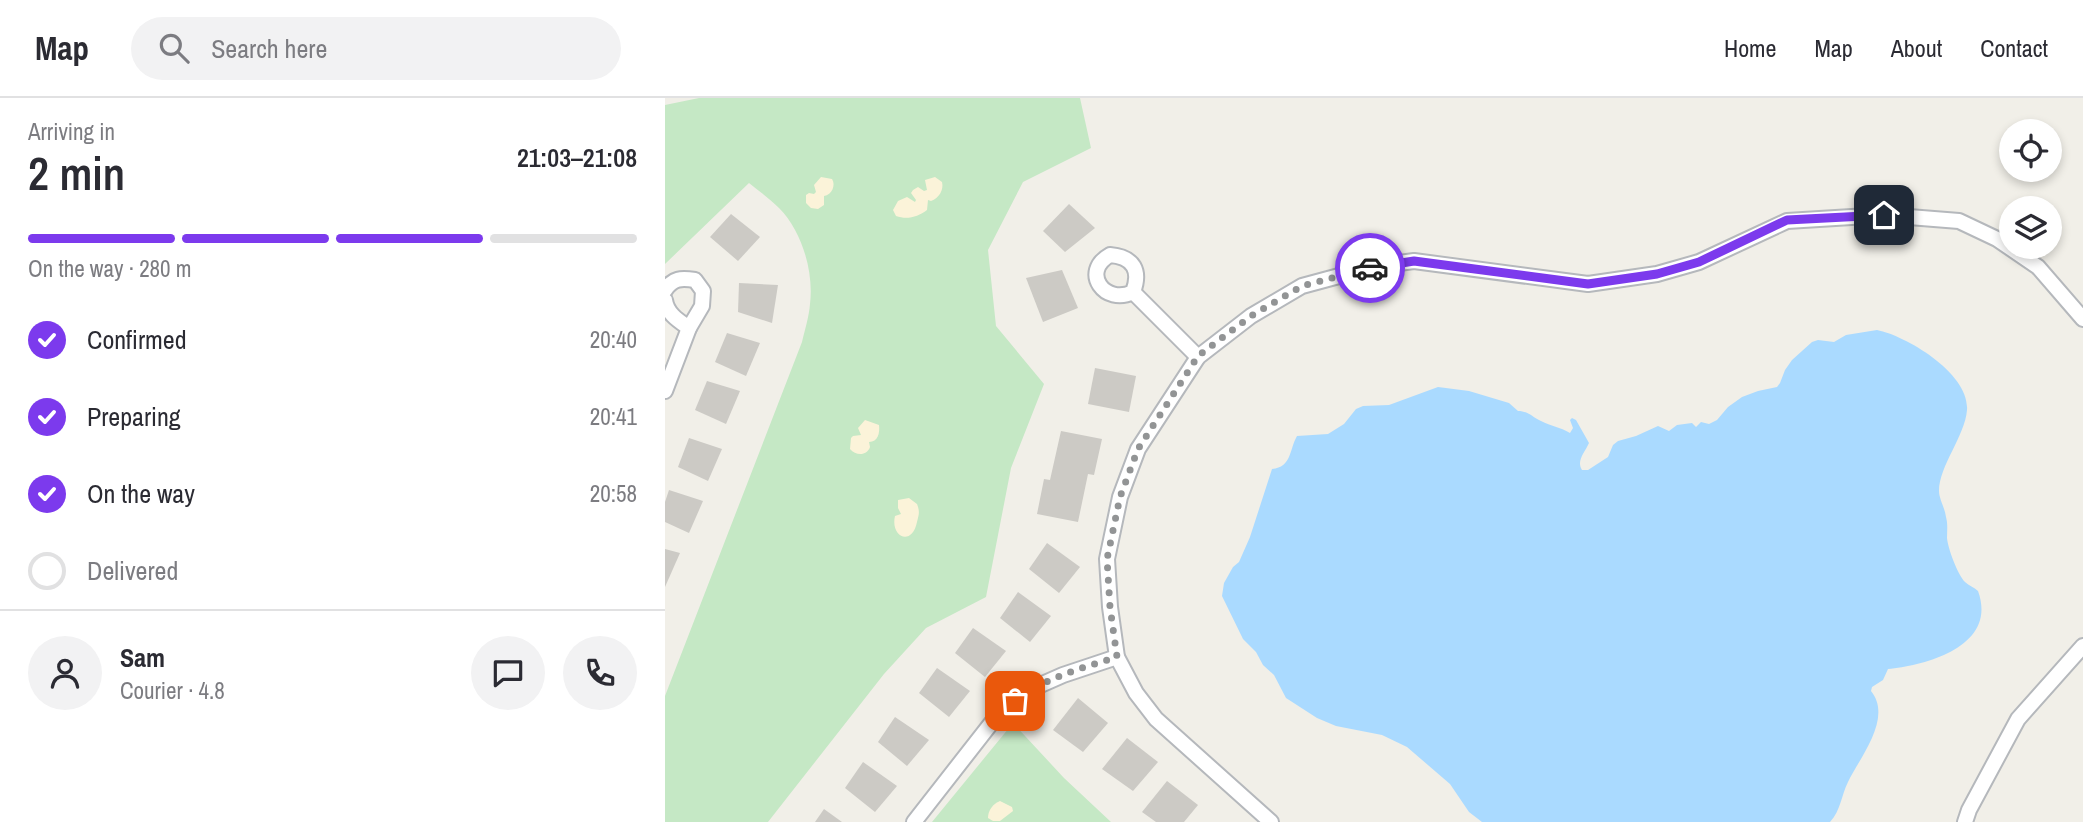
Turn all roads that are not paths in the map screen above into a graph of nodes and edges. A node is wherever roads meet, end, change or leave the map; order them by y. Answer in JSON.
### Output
{"nodes":[{"id":1,"x":665,"y":290,"type":"edge"},
{"id":2,"x":1132,"y":292,"type":"dead end"},
{"id":3,"x":665,"y":300,"type":"edge"},
{"id":4,"x":2083,"y":319,"type":"edge"},
{"id":5,"x":689,"y":328,"type":"junction"},
{"id":6,"x":1198,"y":356,"type":"junction"},
{"id":7,"x":665,"y":391,"type":"edge"},
{"id":8,"x":2083,"y":646,"type":"edge"},
{"id":9,"x":1117,"y":657,"type":"junction"},
{"id":10,"x":914,"y":822,"type":"edge"},
{"id":11,"x":1271,"y":822,"type":"edge"},
{"id":12,"x":1965,"y":822,"type":"edge"}],
"edges":[{"from":1,"to":5,"type":"street"},
{"from":2,"to":6,"type":"street"},
{"from":3,"to":5,"type":"street"},
{"from":4,"to":6,"type":"street"},
{"from":5,"to":7,"type":"street"},
{"from":6,"to":9,"type":"street"},
{"from":8,"to":12,"type":"street"},
{"from":9,"to":10,"type":"street"},
{"from":9,"to":11,"type":"street"}]}
